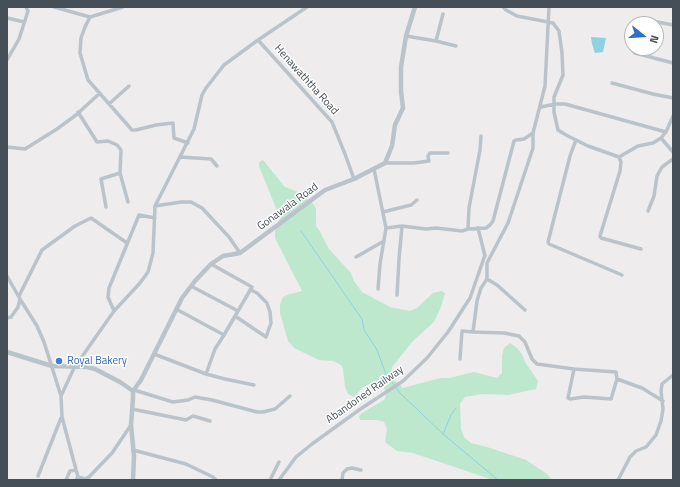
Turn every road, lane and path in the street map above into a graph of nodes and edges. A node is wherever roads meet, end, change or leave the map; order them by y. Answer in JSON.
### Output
{"nodes":[{"id":1,"x":33,"y":7,"type":"edge"},
{"id":2,"x":54,"y":7,"type":"edge"},
{"id":3,"x":123,"y":7,"type":"edge"},
{"id":4,"x":307,"y":7,"type":"edge"},
{"id":5,"x":415,"y":7,"type":"edge"},
{"id":6,"x":503,"y":7,"type":"edge"},
{"id":7,"x":548,"y":7,"type":"edge"},
{"id":8,"x":27,"y":8,"type":"edge"},
{"id":9,"x":443,"y":14,"type":"dead end"},
{"id":10,"x":90,"y":17,"type":"junction"},
{"id":11,"x":7,"y":18,"type":"edge"},
{"id":12,"x":24,"y":22,"type":"junction"},
{"id":13,"x":548,"y":22,"type":"junction"},
{"id":14,"x":406,"y":36,"type":"junction"},
{"id":15,"x":258,"y":40,"type":"junction"},
{"id":16,"x":436,"y":41,"type":"junction"},
{"id":17,"x":456,"y":46,"type":"dead end"},
{"id":18,"x":643,"y":56,"type":"edge"},
{"id":19,"x":7,"y":60,"type":"edge"},
{"id":20,"x":673,"y":63,"type":"edge"},
{"id":21,"x":612,"y":83,"type":"dead end"},
{"id":22,"x":129,"y":86,"type":"dead end"},
{"id":23,"x":100,"y":93,"type":"junction"},
{"id":24,"x":673,"y":98,"type":"edge"},
{"id":25,"x":109,"y":104,"type":"junction"},
{"id":26,"x":553,"y":104,"type":"junction"},
{"id":27,"x":541,"y":107,"type":"junction"},
{"id":28,"x":78,"y":112,"type":"junction"},
{"id":29,"x":673,"y":116,"type":"edge"},
{"id":30,"x":534,"y":132,"type":"junction"},
{"id":31,"x":666,"y":132,"type":"junction"},
{"id":32,"x":481,"y":136,"type":"dead end"},
{"id":33,"x":661,"y":138,"type":"junction"},
{"id":34,"x":576,"y":140,"type":"junction"},
{"id":35,"x":188,"y":143,"type":"junction"},
{"id":36,"x":7,"y":147,"type":"edge"},
{"id":37,"x":673,"y":152,"type":"edge"},
{"id":38,"x":448,"y":153,"type":"dead end"},
{"id":39,"x":180,"y":157,"type":"junction"},
{"id":40,"x":620,"y":157,"type":"junction"},
{"id":41,"x":673,"y":159,"type":"edge"},
{"id":42,"x":385,"y":163,"type":"junction"},
{"id":43,"x":217,"y":166,"type":"dead end"},
{"id":44,"x":374,"y":169,"type":"junction"},
{"id":45,"x":120,"y":173,"type":"junction"},
{"id":46,"x":354,"y":179,"type":"junction"},
{"id":47,"x":417,"y":200,"type":"dead end"},
{"id":48,"x":128,"y":202,"type":"dead end"},
{"id":49,"x":155,"y":206,"type":"junction"},
{"id":50,"x":106,"y":207,"type":"dead end"},
{"id":51,"x":383,"y":212,"type":"junction"},
{"id":52,"x":648,"y":212,"type":"dead end"},
{"id":53,"x":155,"y":218,"type":"junction"},
{"id":54,"x":402,"y":226,"type":"junction"},
{"id":55,"x":386,"y":228,"type":"junction"},
{"id":56,"x":468,"y":228,"type":"junction"},
{"id":57,"x":478,"y":228,"type":"junction"},
{"id":58,"x":384,"y":241,"type":"junction"},
{"id":59,"x":127,"y":243,"type":"junction"},
{"id":60,"x":641,"y":249,"type":"dead end"},
{"id":61,"x":240,"y":253,"type":"junction"},
{"id":62,"x":484,"y":255,"type":"junction"},
{"id":63,"x":356,"y":257,"type":"dead end"},
{"id":64,"x":486,"y":263,"type":"junction"},
{"id":65,"x":211,"y":264,"type":"junction"},
{"id":66,"x":622,"y":275,"type":"dead end"},
{"id":67,"x":7,"y":276,"type":"edge"},
{"id":68,"x":487,"y":279,"type":"junction"},
{"id":69,"x":191,"y":286,"type":"junction"},
{"id":70,"x":251,"y":290,"type":"junction"},
{"id":71,"x":378,"y":290,"type":"dead end"},
{"id":72,"x":397,"y":295,"type":"dead end"},
{"id":73,"x":20,"y":298,"type":"junction"},
{"id":74,"x":176,"y":309,"type":"junction"},
{"id":75,"x":525,"y":310,"type":"dead end"},
{"id":76,"x":114,"y":311,"type":"junction"},
{"id":77,"x":238,"y":311,"type":"junction"},
{"id":78,"x":235,"y":316,"type":"junction"},
{"id":79,"x":7,"y":318,"type":"edge"},
{"id":80,"x":474,"y":332,"type":"junction"},
{"id":81,"x":224,"y":335,"type":"junction"},
{"id":82,"x":7,"y":352,"type":"edge"},
{"id":83,"x":154,"y":354,"type":"junction"},
{"id":84,"x":460,"y":359,"type":"dead end"},
{"id":85,"x":52,"y":366,"type":"junction"},
{"id":86,"x":74,"y":368,"type":"junction"},
{"id":87,"x":574,"y":369,"type":"junction"},
{"id":88,"x":206,"y":374,"type":"junction"},
{"id":89,"x":673,"y":375,"type":"edge"},
{"id":90,"x":617,"y":379,"type":"junction"},
{"id":91,"x":254,"y":385,"type":"dead end"},
{"id":92,"x":133,"y":391,"type":"junction"},
{"id":93,"x":61,"y":396,"type":"junction"},
{"id":94,"x":290,"y":396,"type":"dead end"},
{"id":95,"x":663,"y":401,"type":"junction"},
{"id":96,"x":132,"y":409,"type":"junction"},
{"id":97,"x":62,"y":417,"type":"junction"},
{"id":98,"x":210,"y":421,"type":"dead end"},
{"id":99,"x":131,"y":425,"type":"junction"},
{"id":100,"x":133,"y":450,"type":"junction"},
{"id":101,"x":279,"y":462,"type":"dead end"},
{"id":102,"x":76,"y":470,"type":"junction"},
{"id":103,"x":361,"y":470,"type":"dead end"},
{"id":104,"x":38,"y":476,"type":"dead end"},
{"id":105,"x":77,"y":478,"type":"edge"},
{"id":106,"x":66,"y":480,"type":"edge"},
{"id":107,"x":133,"y":480,"type":"edge"},
{"id":108,"x":216,"y":480,"type":"edge"},
{"id":109,"x":270,"y":480,"type":"edge"},
{"id":110,"x":279,"y":480,"type":"edge"},
{"id":111,"x":342,"y":480,"type":"edge"},
{"id":112,"x":618,"y":480,"type":"edge"}],
"edges":[{"from":1,"to":8,"type":"street"},
{"from":2,"to":10,"type":"street"},
{"from":3,"to":10,"type":"street"},
{"from":4,"to":15,"type":"street"},
{"from":5,"to":14,"type":"street"},
{"from":6,"to":13,"type":"street"},
{"from":7,"to":13,"type":"street"},
{"from":8,"to":12,"type":"street"},
{"from":9,"to":16,"type":"street"},
{"from":10,"to":23,"type":"street"},
{"from":11,"to":12,"type":"street"},
{"from":12,"to":19,"type":"street"},
{"from":13,"to":26,"type":"street"},
{"from":13,"to":27,"type":"street"},
{"from":14,"to":16,"type":"street"},
{"from":14,"to":42,"type":"street"},
{"from":15,"to":35,"type":"street"},
{"from":15,"to":46,"type":"street","name":"Henawaththa Road"},
{"from":16,"to":17,"type":"street"},
{"from":18,"to":20,"type":"street"},
{"from":21,"to":24,"type":"street"},
{"from":22,"to":25,"type":"street"},
{"from":23,"to":25,"type":"street"},
{"from":23,"to":28,"type":"street"},
{"from":25,"to":35,"type":"street"},
{"from":26,"to":27,"type":"street"},
{"from":26,"to":31,"type":"street"},
{"from":26,"to":34,"type":"street"},
{"from":27,"to":30,"type":"street"},
{"from":28,"to":36,"type":"street"},
{"from":28,"to":45,"type":"street"},
{"from":29,"to":31,"type":"street"},
{"from":30,"to":57,"type":"street"},
{"from":30,"to":64,"type":"street"},
{"from":31,"to":33,"type":"street"},
{"from":32,"to":56,"type":"street"},
{"from":33,"to":37,"type":"street"},
{"from":33,"to":40,"type":"street"},
{"from":34,"to":40,"type":"street"},
{"from":34,"to":66,"type":"street"},
{"from":35,"to":39,"type":"street"},
{"from":38,"to":42,"type":"street"},
{"from":39,"to":43,"type":"street"},
{"from":39,"to":49,"type":"street"},
{"from":40,"to":60,"type":"street"},
{"from":41,"to":52,"type":"street"},
{"from":42,"to":44,"type":"street","name":"Gonawala Road"},
{"from":44,"to":46,"type":"street","name":"Gonawala Road"},
{"from":44,"to":51,"type":"street"},
{"from":45,"to":48,"type":"street"},
{"from":45,"to":50,"type":"street"},
{"from":46,"to":61,"type":"street","name":"Gonawala Road"},
{"from":47,"to":51,"type":"street"},
{"from":49,"to":53,"type":"street"},
{"from":49,"to":61,"type":"street"},
{"from":51,"to":55,"type":"street"},
{"from":53,"to":59,"type":"street"},
{"from":53,"to":76,"type":"street"},
{"from":54,"to":55,"type":"street"},
{"from":54,"to":56,"type":"street"},
{"from":54,"to":72,"type":"street"},
{"from":55,"to":58,"type":"street"},
{"from":56,"to":57,"type":"street"},
{"from":57,"to":62,"type":"street"},
{"from":58,"to":63,"type":"street"},
{"from":58,"to":71,"type":"street"},
{"from":59,"to":73,"type":"street"},
{"from":59,"to":76,"type":"street"},
{"from":61,"to":65,"type":"street"},
{"from":62,"to":64,"type":"street"},
{"from":62,"to":110,"type":"street","name":"Abandoned Railway"},
{"from":64,"to":68,"type":"street"},
{"from":65,"to":69,"type":"street"},
{"from":65,"to":70,"type":"street"},
{"from":67,"to":73,"type":"street"},
{"from":68,"to":75,"type":"street"},
{"from":68,"to":80,"type":"street"},
{"from":69,"to":74,"type":"street"},
{"from":69,"to":77,"type":"street"},
{"from":70,"to":77,"type":"street"},
{"from":70,"to":78,"type":"street"},
{"from":73,"to":79,"type":"street"},
{"from":73,"to":85,"type":"street"},
{"from":74,"to":81,"type":"street"},
{"from":74,"to":83,"type":"street"},
{"from":76,"to":86,"type":"street"},
{"from":77,"to":78,"type":"street"},
{"from":78,"to":81,"type":"street"},
{"from":80,"to":84,"type":"street"},
{"from":80,"to":87,"type":"street"},
{"from":81,"to":88,"type":"street"},
{"from":82,"to":85,"type":"street"},
{"from":83,"to":88,"type":"street"},
{"from":83,"to":92,"type":"street"},
{"from":85,"to":86,"type":"street"},
{"from":85,"to":93,"type":"street"},
{"from":86,"to":92,"type":"street"},
{"from":86,"to":93,"type":"street"},
{"from":87,"to":90,"type":"street"},
{"from":87,"to":90,"type":"street"},
{"from":88,"to":91,"type":"street"},
{"from":89,"to":95,"type":"street"},
{"from":90,"to":95,"type":"street"},
{"from":92,"to":94,"type":"street"},
{"from":92,"to":96,"type":"street"},
{"from":93,"to":97,"type":"street"},
{"from":95,"to":112,"type":"street"},
{"from":96,"to":98,"type":"street"},
{"from":96,"to":99,"type":"street"},
{"from":97,"to":102,"type":"street"},
{"from":97,"to":104,"type":"street"},
{"from":99,"to":100,"type":"street"},
{"from":99,"to":105,"type":"street"},
{"from":100,"to":107,"type":"street"},
{"from":100,"to":108,"type":"street"},
{"from":101,"to":109,"type":"street"},
{"from":102,"to":105,"type":"street"},
{"from":102,"to":106,"type":"street"},
{"from":103,"to":111,"type":"street"}]}
